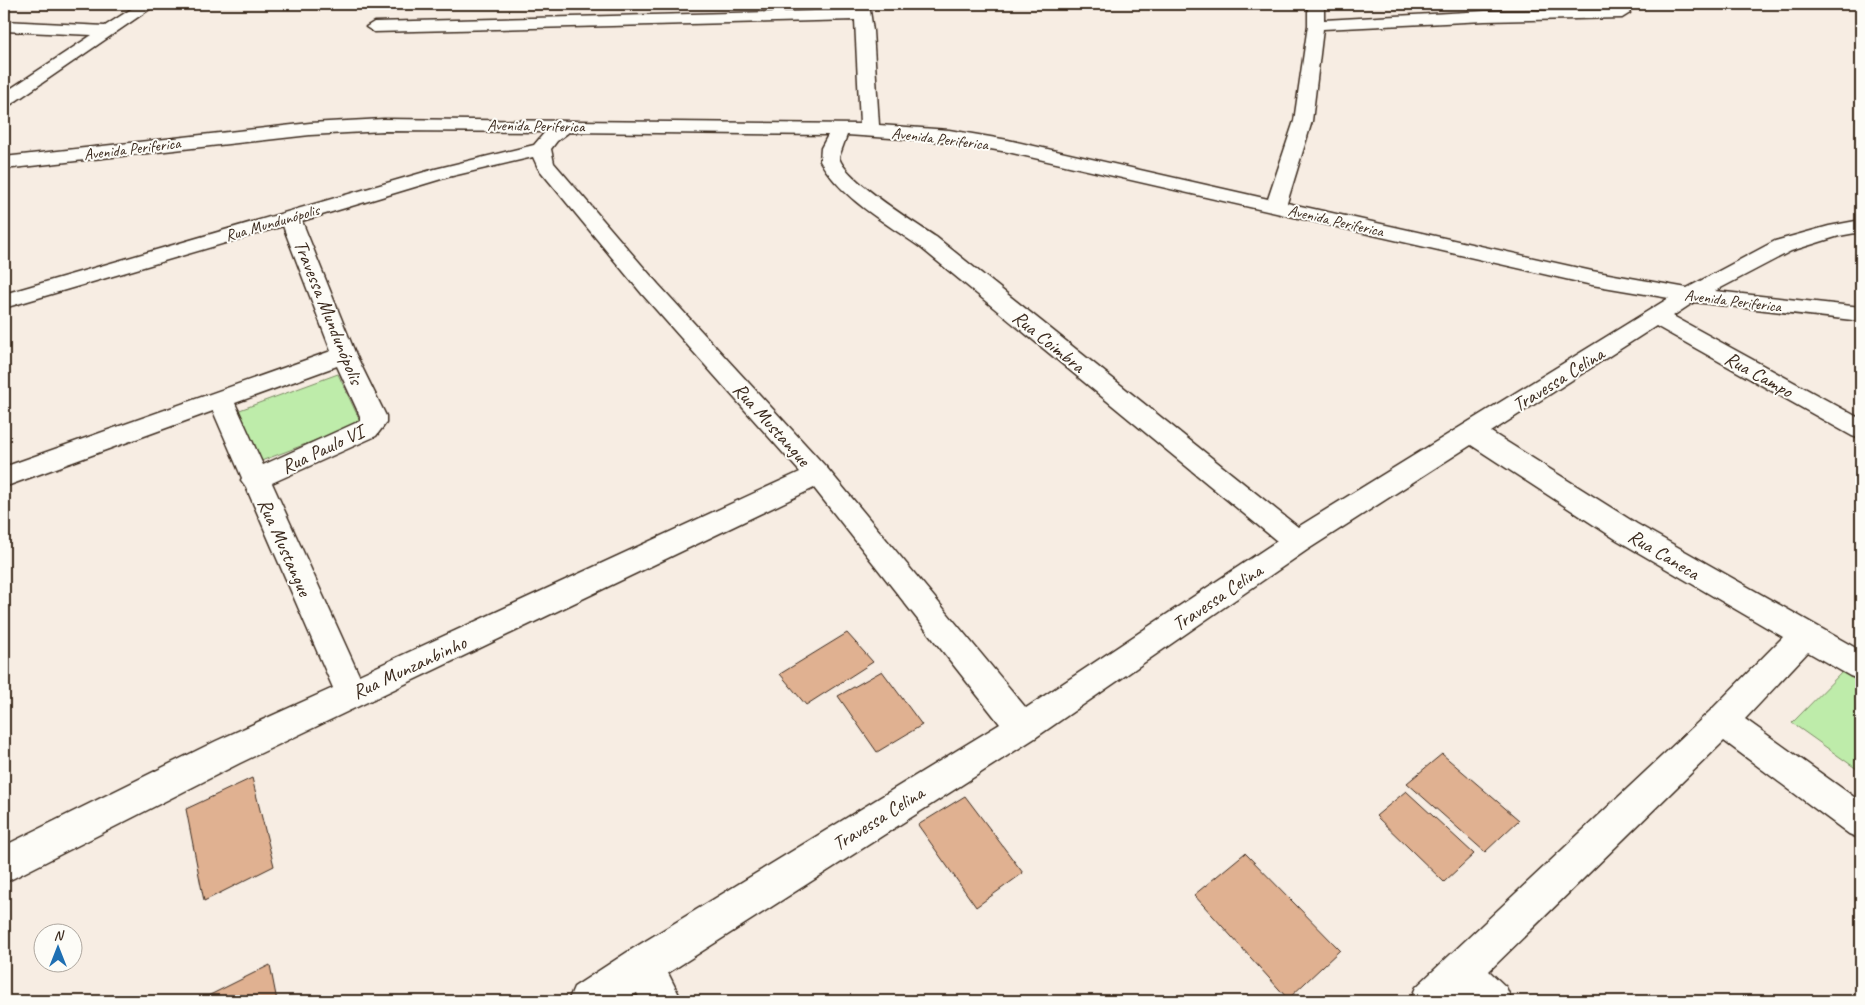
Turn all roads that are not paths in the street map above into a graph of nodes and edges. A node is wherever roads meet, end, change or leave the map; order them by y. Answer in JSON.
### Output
{"nodes":[{"id":1,"x":149,"y":4,"type":"edge"},
{"id":2,"x":1316,"y":4,"type":"edge"},
{"id":3,"x":862,"y":10,"type":"edge"},
{"id":4,"x":1622,"y":13,"type":"dead end"},
{"id":5,"x":1316,"y":25,"type":"junction"},
{"id":6,"x":4,"y":26,"type":"edge"},
{"id":7,"x":374,"y":28,"type":"dead end"},
{"id":8,"x":109,"y":31,"type":"junction"},
{"id":9,"x":4,"y":100,"type":"edge"},
{"id":10,"x":566,"y":126,"type":"junction"},
{"id":11,"x":841,"y":130,"type":"junction"},
{"id":12,"x":870,"y":130,"type":"junction"},
{"id":13,"x":541,"y":149,"type":"junction"},
{"id":14,"x":4,"y":163,"type":"edge"},
{"id":15,"x":1275,"y":206,"type":"junction"},
{"id":16,"x":290,"y":218,"type":"junction"},
{"id":17,"x":1861,"y":226,"type":"edge"},
{"id":18,"x":1690,"y":295,"type":"junction"},
{"id":19,"x":4,"y":301,"type":"edge"},
{"id":20,"x":1861,"y":314,"type":"edge"},
{"id":21,"x":1657,"y":318,"type":"junction"},
{"id":22,"x":344,"y":356,"type":"junction"},
{"id":23,"x":221,"y":400,"type":"junction"},
{"id":24,"x":369,"y":406,"type":"joint"},
{"id":25,"x":1861,"y":430,"type":"edge"},
{"id":26,"x":1471,"y":432,"type":"junction"},
{"id":27,"x":818,"y":475,"type":"junction"},
{"id":28,"x":4,"y":477,"type":"edge"},
{"id":29,"x":254,"y":480,"type":"junction"},
{"id":30,"x":1297,"y":542,"type":"junction"},
{"id":31,"x":1805,"y":634,"type":"junction"},
{"id":32,"x":1861,"y":667,"type":"edge"},
{"id":33,"x":350,"y":694,"type":"junction"},
{"id":34,"x":1722,"y":721,"type":"junction"},
{"id":35,"x":1023,"y":728,"type":"junction"},
{"id":36,"x":1861,"y":822,"type":"edge"},
{"id":37,"x":4,"y":865,"type":"edge"},
{"id":38,"x":643,"y":965,"type":"junction"},
{"id":39,"x":1462,"y":973,"type":"junction"},
{"id":40,"x":588,"y":1001,"type":"edge"},
{"id":41,"x":662,"y":1001,"type":"edge"},
{"id":42,"x":1430,"y":1001,"type":"edge"},
{"id":43,"x":1492,"y":1001,"type":"edge"}],
"edges":[{"from":1,"to":8,"type":"street"},
{"from":2,"to":5,"type":"street"},
{"from":3,"to":7,"type":"street"},
{"from":3,"to":12,"type":"street"},
{"from":4,"to":5,"type":"street"},
{"from":5,"to":15,"type":"street"},
{"from":6,"to":8,"type":"street"},
{"from":8,"to":9,"type":"street"},
{"from":10,"to":11,"type":"street","name":"Avenida Periferica"},
{"from":10,"to":13,"type":"street"},
{"from":10,"to":14,"type":"street","name":"Avenida Periferica"},
{"from":11,"to":12,"type":"street","name":"Avenida Periferica"},
{"from":11,"to":30,"type":"street","name":"Rua Coimbra"},
{"from":12,"to":15,"type":"street","name":"Avenida Periferica"},
{"from":13,"to":16,"type":"street","name":"Rua Mundunópolis"},
{"from":13,"to":27,"type":"street","name":"Rua Mustangue"},
{"from":15,"to":18,"type":"street","name":"Avenida Periferica"},
{"from":16,"to":19,"type":"street","name":"Rua Mundunópolis"},
{"from":16,"to":22,"type":"street","name":"Travessa Mundunópolis"},
{"from":17,"to":18,"type":"street","name":"Travessa Celina"},
{"from":18,"to":20,"type":"street","name":"Avenida Periferica"},
{"from":18,"to":21,"type":"street","name":"Travessa Celina"},
{"from":21,"to":25,"type":"street","name":"Rua Campo"},
{"from":21,"to":26,"type":"street","name":"Travessa Celina"},
{"from":22,"to":23,"type":"street"},
{"from":22,"to":24,"type":"street","name":"Travessa Mundunópolis"},
{"from":23,"to":28,"type":"street"},
{"from":23,"to":29,"type":"street","name":"Rua Mustangue"},
{"from":24,"to":29,"type":"street","name":"Rua Paulo VI"},
{"from":26,"to":30,"type":"street","name":"Travessa Celina"},
{"from":26,"to":31,"type":"street","name":"Rua Caneca"},
{"from":27,"to":33,"type":"street","name":"Rua Munzanbinho"},
{"from":27,"to":35,"type":"street","name":"Rua Mustangue"},
{"from":29,"to":33,"type":"street","name":"Rua Mustangue"},
{"from":30,"to":35,"type":"street","name":"Travessa Celina"},
{"from":31,"to":32,"type":"street","name":"Rua Caneca"},
{"from":31,"to":34,"type":"street"},
{"from":33,"to":37,"type":"street","name":"Rua Munzanbinho"},
{"from":34,"to":36,"type":"street"},
{"from":34,"to":39,"type":"street"},
{"from":35,"to":38,"type":"street","name":"Travessa Celina"},
{"from":38,"to":40,"type":"street","name":"Travessa Celina"},
{"from":38,"to":41,"type":"street"},
{"from":39,"to":42,"type":"street"},
{"from":39,"to":43,"type":"street"}]}
